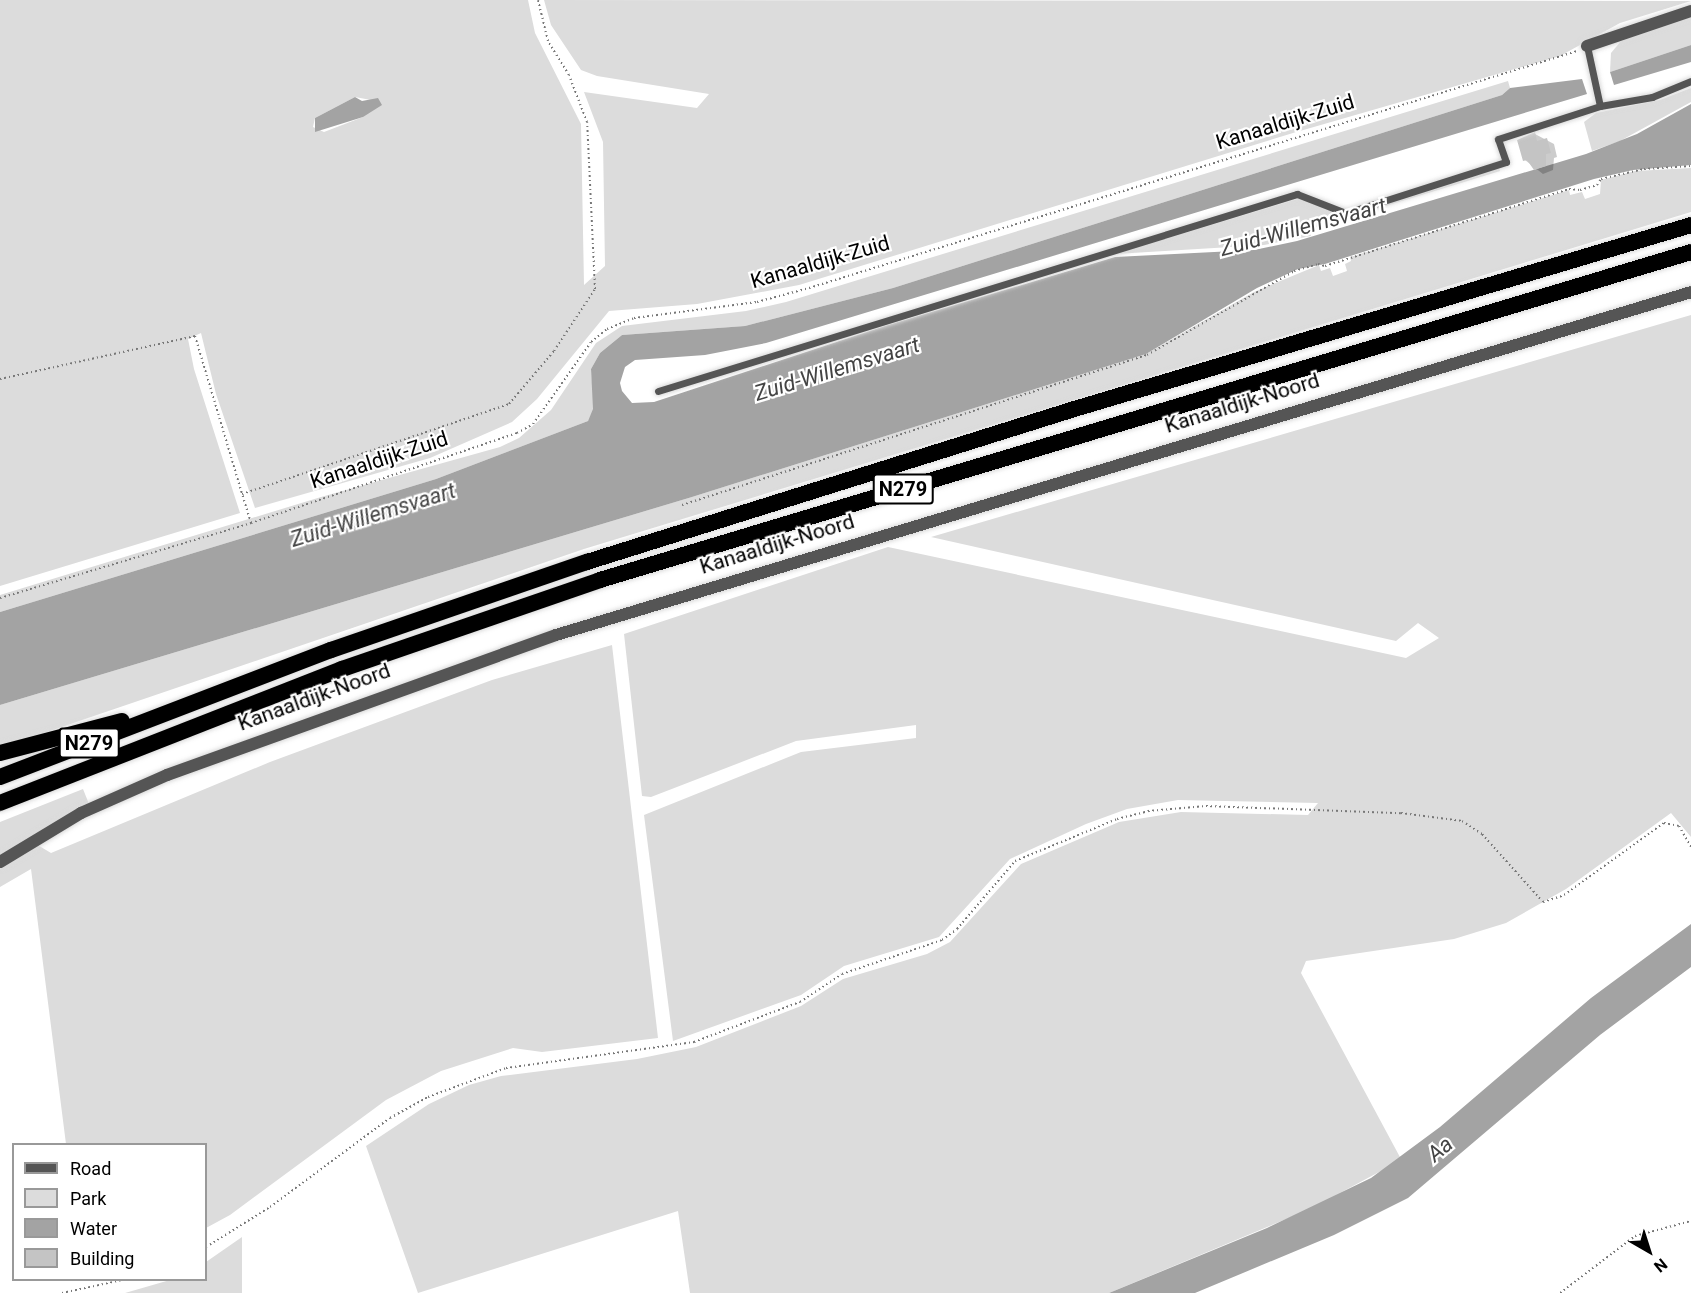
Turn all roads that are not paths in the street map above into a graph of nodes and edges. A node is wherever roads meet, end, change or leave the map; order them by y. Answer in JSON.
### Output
{"nodes":[{"id":1,"x":1691,"y":10,"type":"edge"},
{"id":2,"x":1587,"y":46,"type":"joint"},
{"id":3,"x":1691,"y":81,"type":"edge"},
{"id":4,"x":1600,"y":106,"type":"junction"},
{"id":5,"x":1691,"y":225,"type":"edge"},
{"id":6,"x":1691,"y":252,"type":"edge"},
{"id":7,"x":1691,"y":292,"type":"edge"},
{"id":8,"x":658,"y":391,"type":"dead end"},
{"id":9,"x":178,"y":708,"type":"junction"},
{"id":10,"x":0,"y":753,"type":"edge"},
{"id":11,"x":0,"y":777,"type":"edge"},
{"id":12,"x":0,"y":803,"type":"edge"},
{"id":13,"x":0,"y":862,"type":"edge"}],
"edges":[{"from":1,"to":2,"type":"street"},
{"from":2,"to":4,"type":"lane"},
{"from":3,"to":4,"type":"lane"},
{"from":4,"to":8,"type":"lane"},
{"from":5,"to":9,"type":"highway","name":"Kanaaldijk-Noord","number":"N279"},
{"from":6,"to":12,"type":"highway","name":"Kanaaldijk-Noord","number":"N279"},
{"from":7,"to":13,"type":"street","name":"Kanaaldijk-Noord"},
{"from":9,"to":10,"type":"highway","number":"N279"},
{"from":9,"to":11,"type":"highway","name":"Kanaaldijk-Noord","number":"N279"}]}
